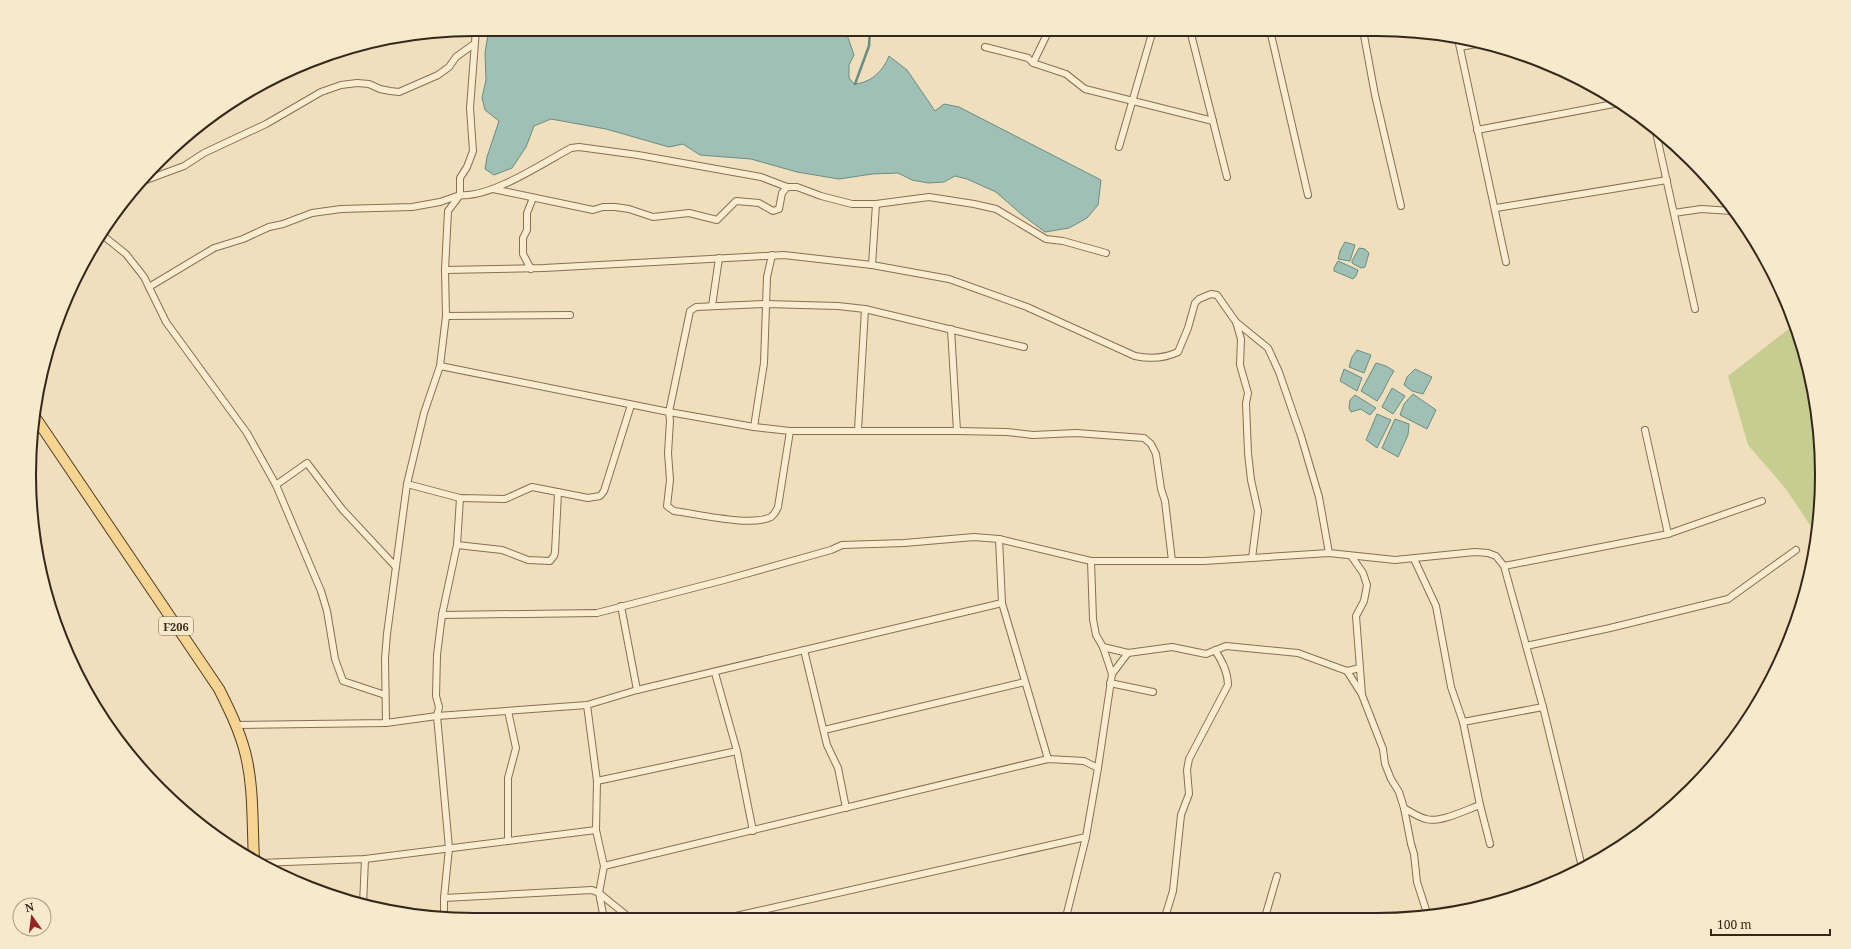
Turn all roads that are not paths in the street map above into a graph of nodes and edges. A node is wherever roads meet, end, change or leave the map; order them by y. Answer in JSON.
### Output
{"nodes":[{"id":1,"x":475,"y":36,"type":"edge"},
{"id":2,"x":1046,"y":36,"type":"edge"},
{"id":3,"x":1151,"y":36,"type":"edge"},
{"id":4,"x":1192,"y":36,"type":"edge"},
{"id":5,"x":1271,"y":36,"type":"edge"},
{"id":6,"x":1364,"y":36,"type":"edge"},
{"id":7,"x":474,"y":44,"type":"junction"},
{"id":8,"x":1459,"y":44,"type":"edge"},
{"id":9,"x":1469,"y":46,"type":"edge"},
{"id":10,"x":985,"y":47,"type":"dead end"},
{"id":11,"x":1460,"y":48,"type":"junction"},
{"id":12,"x":1034,"y":63,"type":"junction"},
{"id":13,"x":1133,"y":102,"type":"junction"},
{"id":14,"x":1611,"y":104,"type":"edge"},
{"id":15,"x":1213,"y":121,"type":"junction"},
{"id":16,"x":1477,"y":130,"type":"junction"},
{"id":17,"x":1657,"y":138,"type":"edge"},
{"id":18,"x":1119,"y":147,"type":"dead end"},
{"id":19,"x":1227,"y":177,"type":"dead end"},
{"id":20,"x":151,"y":178,"type":"edge"},
{"id":21,"x":1667,"y":180,"type":"junction"},
{"id":22,"x":787,"y":187,"type":"junction"},
{"id":23,"x":493,"y":189,"type":"junction"},
{"id":24,"x":460,"y":195,"type":"junction"},
{"id":25,"x":1308,"y":195,"type":"dead end"},
{"id":26,"x":533,"y":198,"type":"junction"},
{"id":27,"x":876,"y":204,"type":"junction"},
{"id":28,"x":1401,"y":206,"type":"dead end"},
{"id":29,"x":1496,"y":208,"type":"junction"},
{"id":30,"x":1726,"y":211,"type":"edge"},
{"id":31,"x":1674,"y":213,"type":"junction"},
{"id":32,"x":105,"y":238,"type":"edge"},
{"id":33,"x":1106,"y":254,"type":"dead end"},
{"id":34,"x":772,"y":255,"type":"junction"},
{"id":35,"x":719,"y":258,"type":"junction"},
{"id":36,"x":1506,"y":262,"type":"dead end"},
{"id":37,"x":872,"y":265,"type":"junction"},
{"id":38,"x":531,"y":269,"type":"junction"},
{"id":39,"x":445,"y":270,"type":"junction"},
{"id":40,"x":149,"y":287,"type":"junction"},
{"id":41,"x":766,"y":304,"type":"junction"},
{"id":42,"x":712,"y":306,"type":"junction"},
{"id":43,"x":865,"y":309,"type":"junction"},
{"id":44,"x":1695,"y":310,"type":"dead end"},
{"id":45,"x":570,"y":315,"type":"dead end"},
{"id":46,"x":446,"y":316,"type":"junction"},
{"id":47,"x":1236,"y":322,"type":"junction"},
{"id":48,"x":951,"y":329,"type":"junction"},
{"id":49,"x":1024,"y":347,"type":"dead end"},
{"id":50,"x":440,"y":366,"type":"junction"},
{"id":51,"x":631,"y":405,"type":"junction"},
{"id":52,"x":669,"y":412,"type":"junction"},
{"id":53,"x":39,"y":423,"type":"edge"},
{"id":54,"x":754,"y":427,"type":"junction"},
{"id":55,"x":858,"y":430,"type":"junction"},
{"id":56,"x":1645,"y":430,"type":"dead end"},
{"id":57,"x":790,"y":431,"type":"junction"},
{"id":58,"x":957,"y":431,"type":"junction"},
{"id":59,"x":407,"y":484,"type":"junction"},
{"id":60,"x":276,"y":485,"type":"junction"},
{"id":61,"x":558,"y":492,"type":"junction"},
{"id":62,"x":460,"y":498,"type":"junction"},
{"id":63,"x":1762,"y":501,"type":"dead end"},
{"id":64,"x":1668,"y":534,"type":"junction"},
{"id":65,"x":999,"y":539,"type":"junction"},
{"id":66,"x":457,"y":545,"type":"junction"},
{"id":67,"x":1796,"y":550,"type":"dead end"},
{"id":68,"x":1329,"y":553,"type":"junction"},
{"id":69,"x":1352,"y":556,"type":"junction"},
{"id":70,"x":1252,"y":558,"type":"junction"},
{"id":71,"x":1414,"y":559,"type":"junction"},
{"id":72,"x":1091,"y":561,"type":"junction"},
{"id":73,"x":1172,"y":561,"type":"junction"},
{"id":74,"x":396,"y":566,"type":"junction"},
{"id":75,"x":1504,"y":566,"type":"junction"},
{"id":76,"x":1002,"y":603,"type":"junction"},
{"id":77,"x":621,"y":606,"type":"junction"},
{"id":78,"x":442,"y":615,"type":"junction"},
{"id":79,"x":1526,"y":646,"type":"junction"},
{"id":80,"x":1103,"y":648,"type":"junction"},
{"id":81,"x":804,"y":650,"type":"junction"},
{"id":82,"x":1215,"y":650,"type":"junction"},
{"id":83,"x":1128,"y":653,"type":"junction"},
{"id":84,"x":1360,"y":668,"type":"junction"},
{"id":85,"x":1347,"y":671,"type":"junction"},
{"id":86,"x":715,"y":673,"type":"junction"},
{"id":87,"x":1112,"y":674,"type":"junction"},
{"id":88,"x":1025,"y":682,"type":"junction"},
{"id":89,"x":1110,"y":683,"type":"junction"},
{"id":90,"x":637,"y":690,"type":"junction"},
{"id":91,"x":1153,"y":692,"type":"dead end"},
{"id":92,"x":386,"y":695,"type":"junction"},
{"id":93,"x":1362,"y":695,"type":"junction"},
{"id":94,"x":587,"y":705,"type":"junction"},
{"id":95,"x":1543,"y":707,"type":"junction"},
{"id":96,"x":508,"y":711,"type":"junction"},
{"id":97,"x":437,"y":716,"type":"junction"},
{"id":98,"x":1463,"y":722,"type":"junction"},
{"id":99,"x":386,"y":723,"type":"junction"},
{"id":100,"x":237,"y":725,"type":"junction"},
{"id":101,"x":824,"y":730,"type":"junction"},
{"id":102,"x":737,"y":751,"type":"junction"},
{"id":103,"x":1048,"y":759,"type":"junction"},
{"id":104,"x":1098,"y":768,"type":"junction"},
{"id":105,"x":597,"y":781,"type":"junction"},
{"id":106,"x":1480,"y":805,"type":"junction"},
{"id":107,"x":846,"y":808,"type":"junction"},
{"id":108,"x":1404,"y":808,"type":"junction"},
{"id":109,"x":596,"y":830,"type":"junction"},
{"id":110,"x":753,"y":831,"type":"junction"},
{"id":111,"x":1086,"y":837,"type":"junction"},
{"id":112,"x":508,"y":841,"type":"junction"},
{"id":113,"x":1490,"y":844,"type":"dead end"},
{"id":114,"x":449,"y":848,"type":"junction"},
{"id":115,"x":254,"y":853,"type":"edge"},
{"id":116,"x":365,"y":859,"type":"junction"},
{"id":117,"x":1581,"y":862,"type":"edge"},
{"id":118,"x":271,"y":863,"type":"edge"},
{"id":119,"x":604,"y":866,"type":"junction"},
{"id":120,"x":1277,"y":876,"type":"dead end"},
{"id":121,"x":600,"y":893,"type":"junction"},
{"id":122,"x":444,"y":898,"type":"junction"},
{"id":123,"x":363,"y":899,"type":"edge"},
{"id":124,"x":1426,"y":910,"type":"edge"},
{"id":125,"x":444,"y":912,"type":"edge"},
{"id":126,"x":603,"y":913,"type":"edge"},
{"id":127,"x":625,"y":913,"type":"edge"},
{"id":128,"x":748,"y":913,"type":"edge"},
{"id":129,"x":1067,"y":913,"type":"edge"},
{"id":130,"x":1166,"y":913,"type":"edge"},
{"id":131,"x":1266,"y":913,"type":"edge"}],
"edges":[{"from":1,"to":7,"type":"street"},
{"from":2,"to":12,"type":"street"},
{"from":3,"to":13,"type":"street"},
{"from":4,"to":15,"type":"street"},
{"from":5,"to":25,"type":"street"},
{"from":6,"to":28,"type":"street"},
{"from":7,"to":20,"type":"street"},
{"from":7,"to":24,"type":"street"},
{"from":8,"to":11,"type":"street"},
{"from":9,"to":11,"type":"street"},
{"from":10,"to":12,"type":"street"},
{"from":11,"to":16,"type":"street"},
{"from":12,"to":13,"type":"street"},
{"from":13,"to":15,"type":"street"},
{"from":13,"to":18,"type":"street"},
{"from":14,"to":16,"type":"street"},
{"from":15,"to":19,"type":"street"},
{"from":16,"to":29,"type":"street"},
{"from":17,"to":21,"type":"street"},
{"from":21,"to":29,"type":"street"},
{"from":21,"to":31,"type":"street"},
{"from":22,"to":23,"type":"street"},
{"from":22,"to":26,"type":"street"},
{"from":22,"to":27,"type":"street"},
{"from":23,"to":24,"type":"street"},
{"from":23,"to":26,"type":"street"},
{"from":24,"to":39,"type":"street"},
{"from":24,"to":40,"type":"street"},
{"from":26,"to":38,"type":"street"},
{"from":27,"to":33,"type":"street"},
{"from":27,"to":37,"type":"street"},
{"from":29,"to":36,"type":"street"},
{"from":30,"to":31,"type":"street"},
{"from":31,"to":44,"type":"street"},
{"from":32,"to":40,"type":"street"},
{"from":34,"to":35,"type":"street"},
{"from":34,"to":37,"type":"street"},
{"from":34,"to":41,"type":"street"},
{"from":35,"to":38,"type":"street"},
{"from":35,"to":42,"type":"street"},
{"from":37,"to":47,"type":"street"},
{"from":38,"to":39,"type":"street"},
{"from":39,"to":46,"type":"street"},
{"from":40,"to":60,"type":"street"},
{"from":41,"to":42,"type":"street"},
{"from":41,"to":43,"type":"street"},
{"from":41,"to":54,"type":"street"},
{"from":42,"to":52,"type":"street"},
{"from":43,"to":48,"type":"street"},
{"from":43,"to":55,"type":"street"},
{"from":45,"to":46,"type":"street"},
{"from":46,"to":50,"type":"street"},
{"from":47,"to":68,"type":"street"},
{"from":47,"to":70,"type":"street"},
{"from":48,"to":49,"type":"street"},
{"from":48,"to":58,"type":"street"},
{"from":50,"to":51,"type":"street"},
{"from":50,"to":59,"type":"street"},
{"from":51,"to":52,"type":"street"},
{"from":51,"to":61,"type":"street"},
{"from":52,"to":54,"type":"street"},
{"from":52,"to":57,"type":"street"},
{"from":53,"to":100,"type":"main road","number":"F206"},
{"from":54,"to":57,"type":"street"},
{"from":55,"to":57,"type":"street"},
{"from":55,"to":58,"type":"street"},
{"from":56,"to":64,"type":"street"},
{"from":58,"to":73,"type":"street"},
{"from":59,"to":62,"type":"street"},
{"from":59,"to":74,"type":"street"},
{"from":60,"to":74,"type":"street"},
{"from":60,"to":92,"type":"street"},
{"from":61,"to":62,"type":"street"},
{"from":61,"to":66,"type":"street"},
{"from":62,"to":66,"type":"street"},
{"from":63,"to":64,"type":"street"},
{"from":64,"to":75,"type":"street"},
{"from":65,"to":72,"type":"street"},
{"from":65,"to":76,"type":"street"},
{"from":65,"to":77,"type":"street"},
{"from":66,"to":78,"type":"street"},
{"from":67,"to":79,"type":"street"},
{"from":68,"to":69,"type":"street"},
{"from":68,"to":70,"type":"street"},
{"from":69,"to":71,"type":"street"},
{"from":69,"to":84,"type":"street"},
{"from":70,"to":73,"type":"street"},
{"from":71,"to":75,"type":"street"},
{"from":71,"to":98,"type":"street"},
{"from":72,"to":73,"type":"street"},
{"from":72,"to":80,"type":"street"},
{"from":74,"to":92,"type":"street"},
{"from":75,"to":79,"type":"street"},
{"from":76,"to":81,"type":"street"},
{"from":76,"to":88,"type":"street"},
{"from":77,"to":78,"type":"street"},
{"from":77,"to":90,"type":"street"},
{"from":78,"to":97,"type":"street"},
{"from":79,"to":95,"type":"street"},
{"from":80,"to":83,"type":"street"},
{"from":80,"to":87,"type":"street"},
{"from":81,"to":86,"type":"street"},
{"from":81,"to":101,"type":"street"},
{"from":82,"to":83,"type":"street"},
{"from":82,"to":85,"type":"street"},
{"from":82,"to":130,"type":"street"},
{"from":83,"to":87,"type":"street"},
{"from":84,"to":85,"type":"street"},
{"from":84,"to":93,"type":"street"},
{"from":85,"to":93,"type":"street"},
{"from":86,"to":90,"type":"street"},
{"from":86,"to":102,"type":"street"},
{"from":87,"to":89,"type":"street"},
{"from":88,"to":101,"type":"street"},
{"from":88,"to":103,"type":"street"},
{"from":89,"to":91,"type":"street"},
{"from":89,"to":104,"type":"street"},
{"from":90,"to":94,"type":"street"},
{"from":92,"to":99,"type":"street"},
{"from":93,"to":108,"type":"street"},
{"from":94,"to":96,"type":"street"},
{"from":94,"to":105,"type":"street"},
{"from":95,"to":98,"type":"street"},
{"from":95,"to":117,"type":"street"},
{"from":96,"to":97,"type":"street"},
{"from":96,"to":112,"type":"street"},
{"from":97,"to":99,"type":"street"},
{"from":97,"to":114,"type":"street"},
{"from":98,"to":106,"type":"street"},
{"from":99,"to":100,"type":"street"},
{"from":100,"to":115,"type":"main road","number":"F206"},
{"from":101,"to":107,"type":"street"},
{"from":102,"to":105,"type":"street"},
{"from":102,"to":110,"type":"street"},
{"from":103,"to":104,"type":"street"},
{"from":103,"to":107,"type":"street"},
{"from":104,"to":111,"type":"street"},
{"from":105,"to":109,"type":"street"},
{"from":106,"to":108,"type":"street"},
{"from":106,"to":113,"type":"street"},
{"from":107,"to":110,"type":"street"},
{"from":108,"to":124,"type":"street"},
{"from":109,"to":112,"type":"street"},
{"from":109,"to":119,"type":"street"},
{"from":110,"to":119,"type":"street"},
{"from":111,"to":128,"type":"street"},
{"from":111,"to":129,"type":"street"},
{"from":112,"to":114,"type":"street"},
{"from":114,"to":116,"type":"street"},
{"from":114,"to":122,"type":"street"},
{"from":116,"to":118,"type":"street"},
{"from":116,"to":123,"type":"street"},
{"from":119,"to":121,"type":"street"},
{"from":120,"to":131,"type":"street"},
{"from":121,"to":122,"type":"street"},
{"from":121,"to":126,"type":"street"},
{"from":121,"to":127,"type":"street"},
{"from":122,"to":125,"type":"street"}]}
